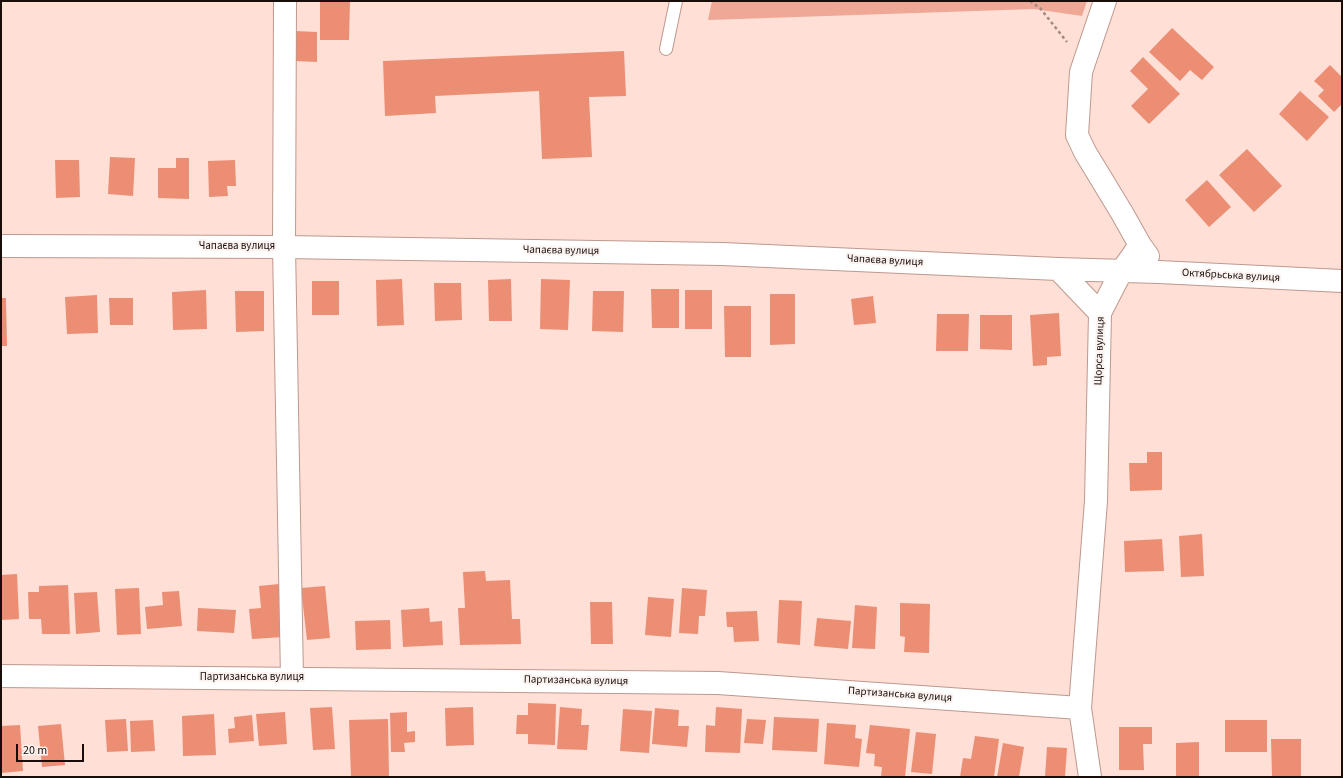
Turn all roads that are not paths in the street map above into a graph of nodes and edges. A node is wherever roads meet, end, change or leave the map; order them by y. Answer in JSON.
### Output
{"nodes":[{"id":1,"x":285,"y":1,"type":"edge"},
{"id":2,"x":676,"y":1,"type":"edge"},
{"id":3,"x":1105,"y":1,"type":"edge"},
{"id":4,"x":666,"y":49,"type":"dead end"},
{"id":5,"x":1140,"y":245,"type":"junction"},
{"id":6,"x":1,"y":246,"type":"edge"},
{"id":7,"x":284,"y":247,"type":"junction"},
{"id":8,"x":1058,"y":270,"type":"junction"},
{"id":9,"x":1121,"y":272,"type":"junction"},
{"id":10,"x":1159,"y":272,"type":"junction"},
{"id":11,"x":1342,"y":281,"type":"edge"},
{"id":12,"x":1100,"y":313,"type":"junction"},
{"id":13,"x":1,"y":676,"type":"edge"},
{"id":14,"x":292,"y":678,"type":"junction"},
{"id":15,"x":1080,"y":708,"type":"junction"},
{"id":16,"x":1090,"y":777,"type":"edge"}],
"edges":[{"from":1,"to":7,"type":"street"},
{"from":2,"to":4,"type":"lane"},
{"from":3,"to":5,"type":"street"},
{"from":5,"to":9,"type":"street","name":"Щорса вулиця"},
{"from":5,"to":10,"type":"street"},
{"from":6,"to":7,"type":"street","name":"Чапаєва вулиця"},
{"from":7,"to":8,"type":"street","name":"Чапаєва вулиця"},
{"from":7,"to":14,"type":"street"},
{"from":8,"to":9,"type":"street","name":"Чапаєва вулиця"},
{"from":8,"to":12,"type":"street"},
{"from":9,"to":10,"type":"street","name":"Октябрьська вулиця"},
{"from":9,"to":12,"type":"street","name":"Щорса вулиця"},
{"from":10,"to":11,"type":"street","name":"Октябрьська вулиця"},
{"from":12,"to":15,"type":"street","name":"Щорса вулиця"},
{"from":13,"to":14,"type":"street","name":"Партизанська вулиця"},
{"from":14,"to":15,"type":"street","name":"Партизанська вулиця"},
{"from":15,"to":16,"type":"street"}]}
